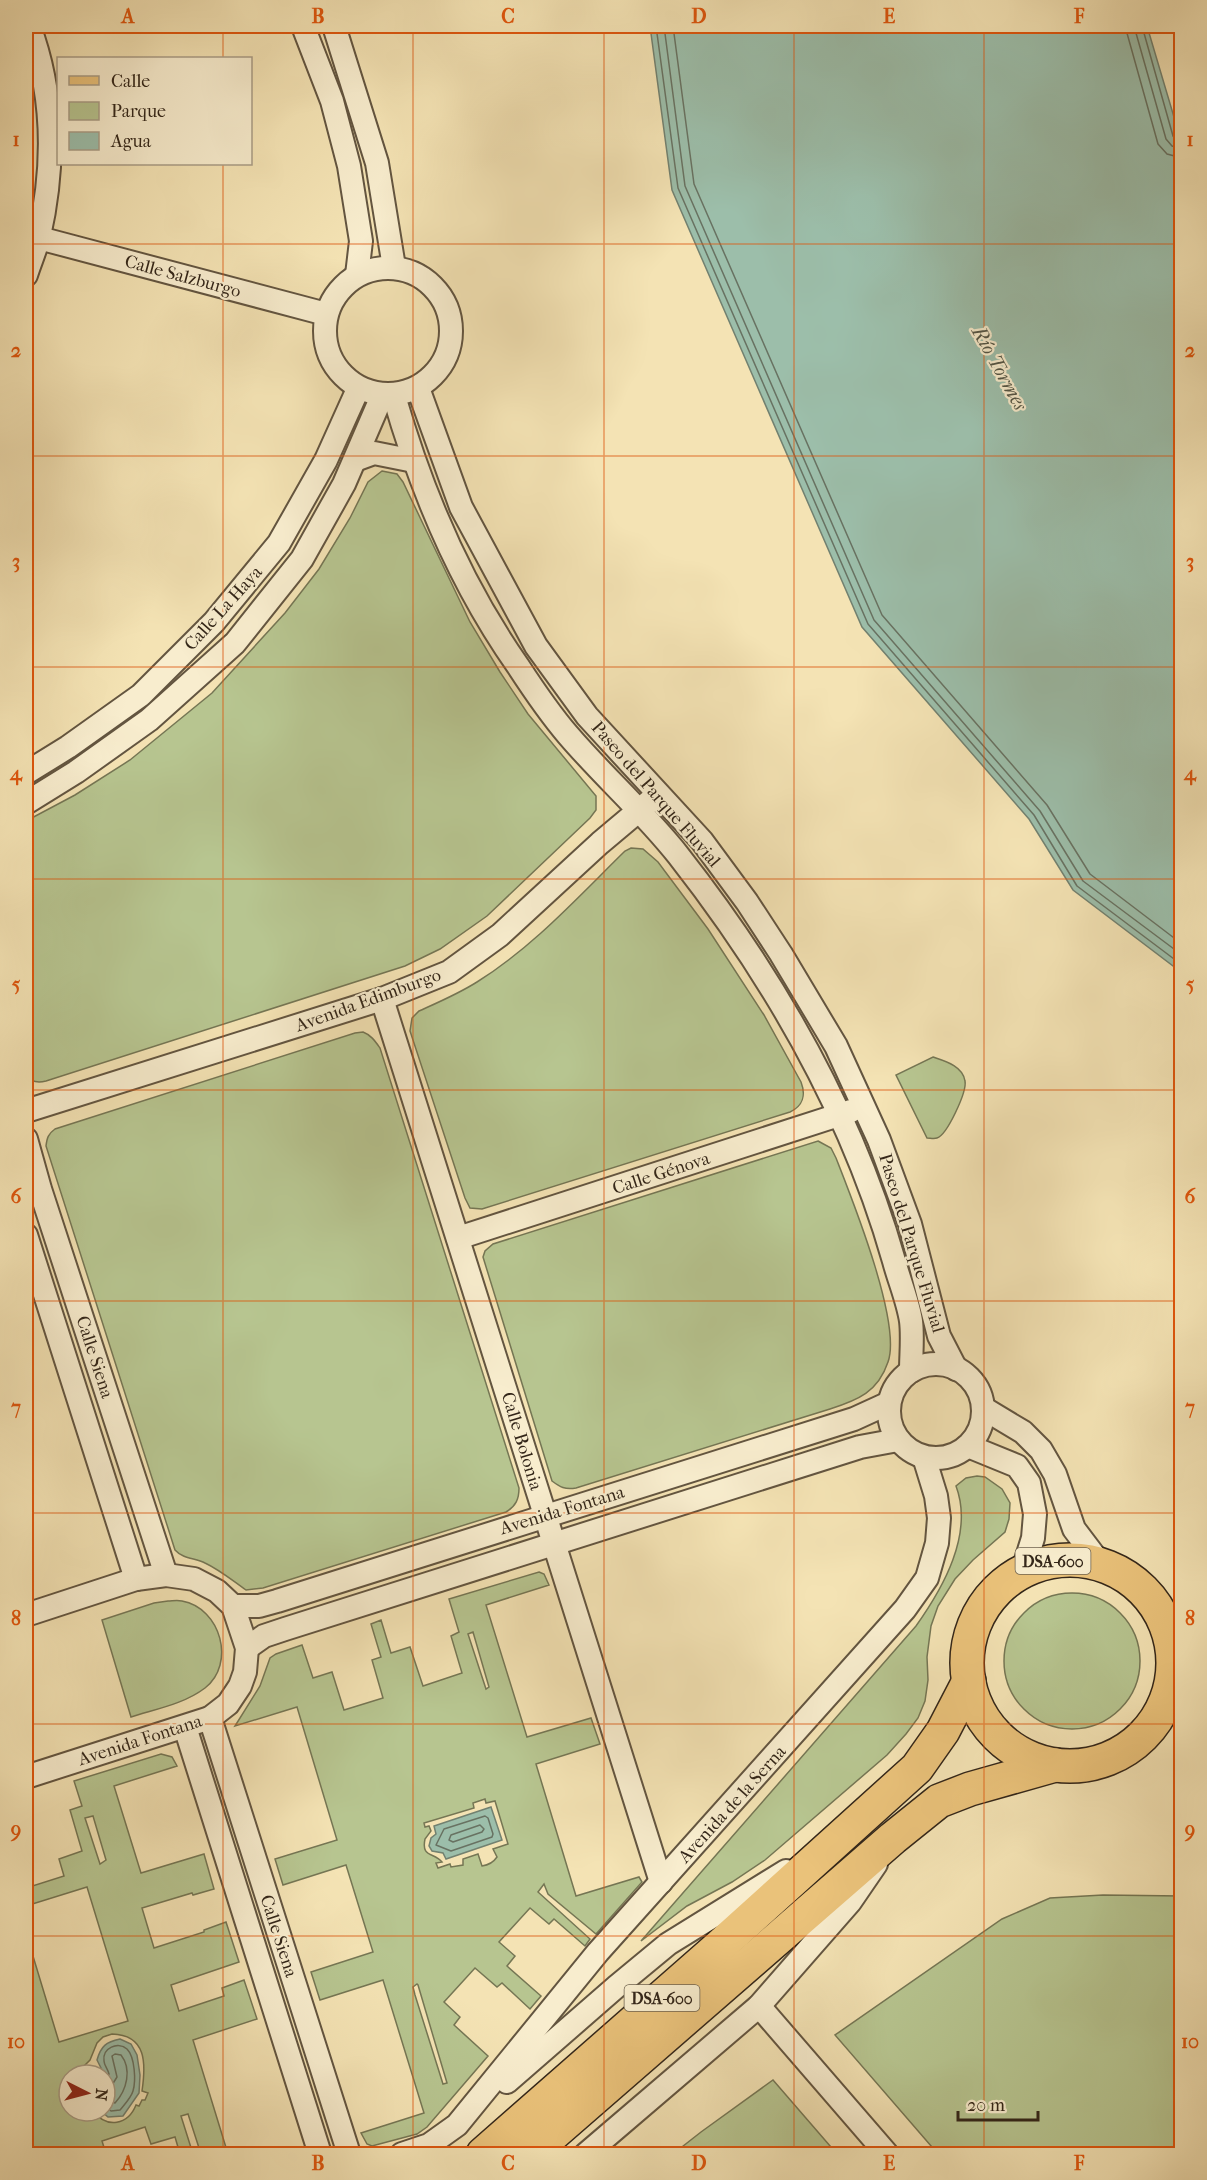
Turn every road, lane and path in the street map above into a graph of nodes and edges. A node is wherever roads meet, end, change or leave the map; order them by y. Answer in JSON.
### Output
{"nodes":[{"id":1,"x":29,"y":26,"type":"edge"},
{"id":2,"x":303,"y":26,"type":"edge"},
{"id":3,"x":334,"y":26,"type":"edge"},
{"id":4,"x":39,"y":238,"type":"junction"},
{"id":5,"x":394,"y":267,"type":"junction"},
{"id":6,"x":26,"y":275,"type":"edge"},
{"id":7,"x":357,"y":275,"type":"junction"},
{"id":8,"x":326,"y":314,"type":"junction"},
{"id":9,"x":418,"y":388,"type":"junction"},
{"id":10,"x":358,"y":389,"type":"junction"},
{"id":11,"x":388,"y":396,"type":"junction"},
{"id":12,"x":355,"y":460,"type":"junction"},
{"id":13,"x":414,"y":461,"type":"junction"},
{"id":14,"x":26,"y":773,"type":"edge"},
{"id":15,"x":658,"y":794,"type":"junction"},
{"id":16,"x":26,"y":803,"type":"edge"},
{"id":17,"x":639,"y":811,"type":"junction"},
{"id":18,"x":382,"y":999,"type":"junction"},
{"id":19,"x":864,"y":1106,"type":"junction"},
{"id":20,"x":26,"y":1111,"type":"edge"},
{"id":21,"x":840,"y":1116,"type":"junction"},
{"id":22,"x":26,"y":1138,"type":"edge"},
{"id":23,"x":26,"y":1235,"type":"edge"},
{"id":24,"x":458,"y":1238,"type":"junction"},
{"id":25,"x":956,"y":1369,"type":"junction"},
{"id":26,"x":911,"y":1371,"type":"junction"},
{"id":27,"x":889,"y":1403,"type":"junction"},
{"id":28,"x":983,"y":1408,"type":"junction"},
{"id":29,"x":898,"y":1440,"type":"junction"},
{"id":30,"x":968,"y":1446,"type":"junction"},
{"id":31,"x":924,"y":1457,"type":"junction"},
{"id":32,"x":545,"y":1515,"type":"junction"},
{"id":33,"x":555,"y":1545,"type":"junction"},
{"id":34,"x":1098,"y":1562,"type":"junction"},
{"id":35,"x":1023,"y":1570,"type":"junction"},
{"id":36,"x":166,"y":1575,"type":"junction"},
{"id":37,"x":136,"y":1579,"type":"junction"},
{"id":38,"x":233,"y":1605,"type":"junction"},
{"id":39,"x":26,"y":1615,"type":"edge"},
{"id":40,"x":1175,"y":1634,"type":"edge"},
{"id":41,"x":247,"y":1648,"type":"junction"},
{"id":42,"x":969,"y":1681,"type":"junction"},
{"id":43,"x":210,"y":1718,"type":"junction"},
{"id":44,"x":1182,"y":1724,"type":"edge"},
{"id":45,"x":185,"y":1727,"type":"junction"},
{"id":46,"x":1147,"y":1733,"type":"junction"},
{"id":47,"x":1055,"y":1765,"type":"junction"},
{"id":48,"x":26,"y":1776,"type":"edge"},
{"id":49,"x":893,"y":1838,"type":"junction"},
{"id":50,"x":839,"y":1839,"type":"junction"},
{"id":51,"x":661,"y":1882,"type":"junction"},
{"id":52,"x":759,"y":2006,"type":"junction"},
{"id":53,"x":457,"y":2125,"type":"junction"},
{"id":54,"x":321,"y":2154,"type":"edge"},
{"id":55,"x":349,"y":2154,"type":"edge"},
{"id":56,"x":402,"y":2154,"type":"edge"},
{"id":57,"x":483,"y":2154,"type":"edge"},
{"id":58,"x":530,"y":2154,"type":"edge"},
{"id":59,"x":586,"y":2154,"type":"edge"},
{"id":60,"x":887,"y":2154,"type":"edge"}],
"edges":[{"from":1,"to":4,"type":"street"},
{"from":2,"to":7,"type":"street"},
{"from":3,"to":5,"type":"street"},
{"from":4,"to":6,"type":"street"},
{"from":4,"to":8,"type":"street","name":"Calle Salzburgo"},
{"from":5,"to":7,"type":"street"},
{"from":5,"to":9,"type":"street"},
{"from":7,"to":8,"type":"street"},
{"from":8,"to":10,"type":"street"},
{"from":9,"to":11,"type":"street"},
{"from":9,"to":15,"type":"street","name":"Paseo del Parque Fluvial"},
{"from":10,"to":11,"type":"street"},
{"from":10,"to":14,"type":"street","name":"Calle La Haya"},
{"from":11,"to":12,"type":"street","name":"Calle La Haya"},
{"from":11,"to":13,"type":"street","name":"Paseo del Parque Fluvial"},
{"from":12,"to":13,"type":"street"},
{"from":12,"to":16,"type":"street","name":"Calle La Haya"},
{"from":13,"to":17,"type":"street","name":"Paseo del Parque Fluvial"},
{"from":15,"to":17,"type":"street","name":"Avenida Edimburgo"},
{"from":15,"to":19,"type":"street","name":"Paseo del Parque Fluvial"},
{"from":17,"to":18,"type":"street","name":"Avenida Edimburgo"},
{"from":17,"to":21,"type":"street","name":"Paseo del Parque Fluvial"},
{"from":18,"to":20,"type":"street","name":"Avenida Edimburgo"},
{"from":18,"to":24,"type":"street","name":"Calle Bolonia"},
{"from":19,"to":21,"type":"street","name":"Calle Génova"},
{"from":19,"to":25,"type":"street","name":"Paseo del Parque Fluvial"},
{"from":21,"to":24,"type":"street","name":"Calle Génova"},
{"from":21,"to":26,"type":"street","name":"Paseo del Parque Fluvial"},
{"from":22,"to":36,"type":"street","name":"Calle Siena"},
{"from":23,"to":37,"type":"street","name":"Calle Siena"},
{"from":24,"to":32,"type":"street","name":"Calle Bolonia"},
{"from":25,"to":26,"type":"street"},
{"from":25,"to":28,"type":"street"},
{"from":26,"to":27,"type":"street"},
{"from":27,"to":29,"type":"street"},
{"from":27,"to":32,"type":"street","name":"Avenida Fontana"},
{"from":28,"to":30,"type":"street"},
{"from":28,"to":34,"type":"street"},
{"from":29,"to":31,"type":"street"},
{"from":29,"to":33,"type":"street","name":"Avenida Fontana"},
{"from":30,"to":31,"type":"street"},
{"from":30,"to":35,"type":"street"},
{"from":31,"to":51,"type":"street","name":"Avenida de la Serna"},
{"from":32,"to":33,"type":"street","name":"Calle Bolonia"},
{"from":32,"to":38,"type":"street","name":"Avenida Fontana"},
{"from":33,"to":41,"type":"street","name":"Avenida Fontana"},
{"from":33,"to":51,"type":"street","name":"Calle Bolonia"},
{"from":34,"to":35,"type":"main road","number":"DSA-600"},
{"from":34,"to":40,"type":"main road","number":"DSA-600"},
{"from":35,"to":42,"type":"main road","number":"DSA-600"},
{"from":36,"to":37,"type":"street"},
{"from":36,"to":38,"type":"street"},
{"from":37,"to":39,"type":"street"},
{"from":38,"to":41,"type":"street","name":"Avenida Fontana"},
{"from":40,"to":46,"type":"main road","number":"DSA-600"},
{"from":41,"to":43,"type":"street","name":"Avenida Fontana"},
{"from":42,"to":47,"type":"main road","number":"DSA-600"},
{"from":42,"to":50,"type":"main road","name":"Avenida de la Serna","number":"DSA-600"},
{"from":43,"to":45,"type":"street","name":"Avenida Fontana"},
{"from":43,"to":55,"type":"street","name":"Calle Siena"},
{"from":44,"to":46,"type":"main road","number":"DSA-600"},
{"from":45,"to":48,"type":"street","name":"Avenida Fontana"},
{"from":45,"to":54,"type":"street","name":"Calle Siena"},
{"from":46,"to":47,"type":"main road","number":"DSA-600"},
{"from":47,"to":49,"type":"main road","number":"DSA-600"},
{"from":49,"to":52,"type":"street"},
{"from":49,"to":58,"type":"main road","number":"DSA-600"},
{"from":50,"to":53,"type":"street","name":"Avenida de la Serna"},
{"from":50,"to":57,"type":"main road","name":"Avenida de la Serna","number":"DSA-600"},
{"from":51,"to":53,"type":"street","name":"Avenida de la Serna"},
{"from":52,"to":59,"type":"street"},
{"from":52,"to":60,"type":"street"},
{"from":53,"to":56,"type":"street","name":"Avenida de la Serna"}]}
